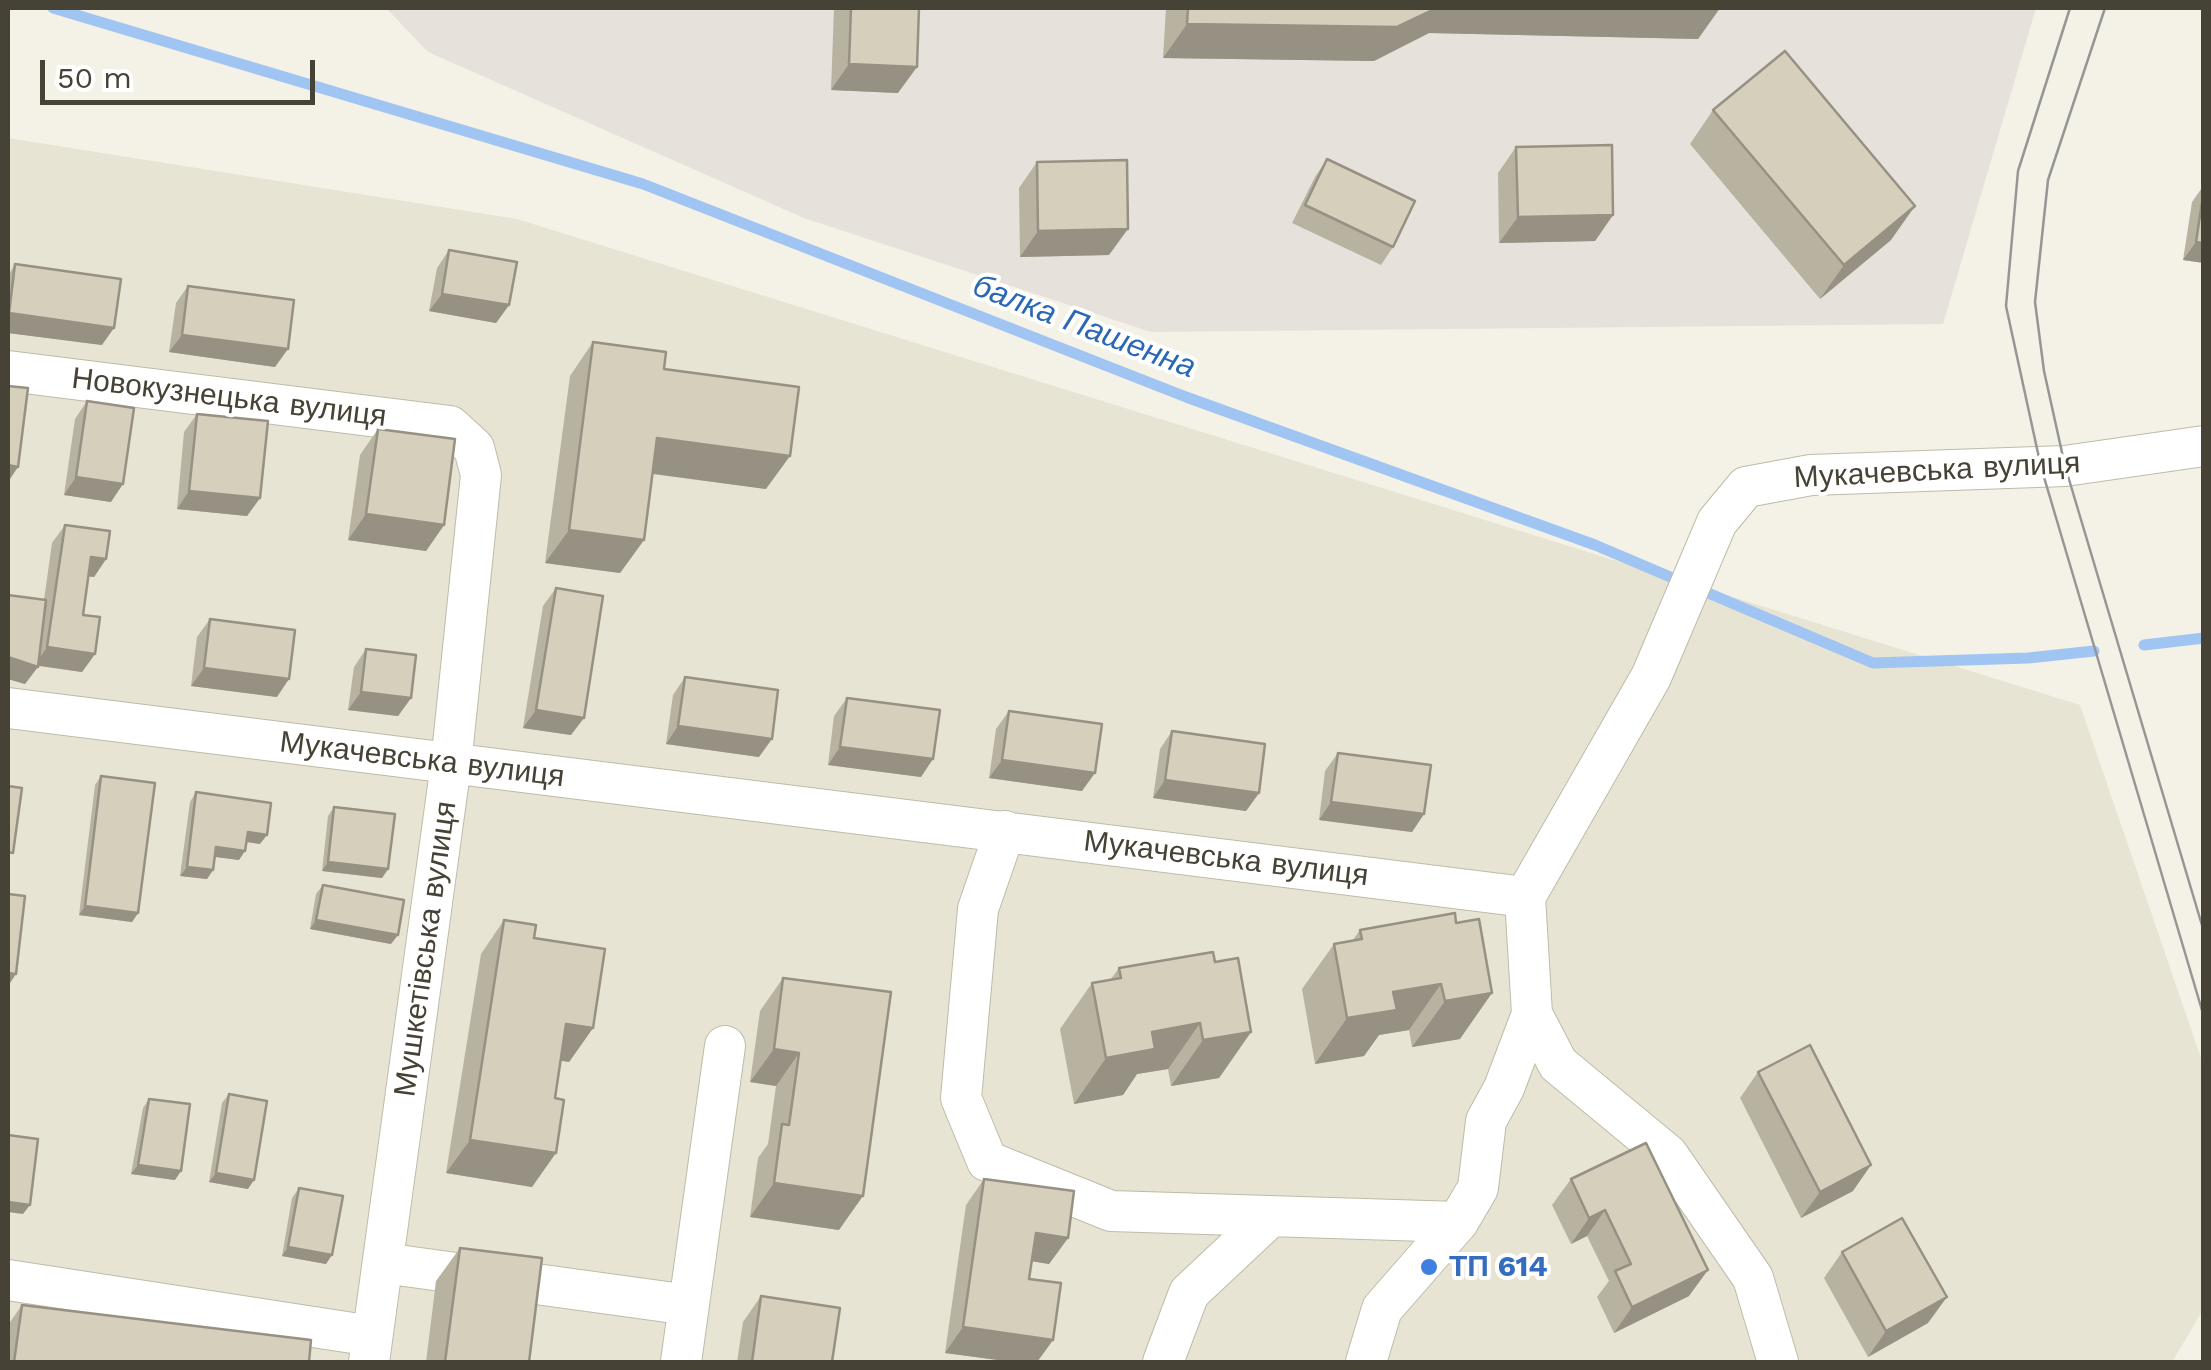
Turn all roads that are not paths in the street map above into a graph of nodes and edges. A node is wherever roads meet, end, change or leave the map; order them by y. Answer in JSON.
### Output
{"nodes":[{"id":1,"x":8,"y":371,"type":"edge"},
{"id":2,"x":450,"y":426,"type":"joint"},
{"id":3,"x":2204,"y":446,"type":"edge"},
{"id":4,"x":8,"y":708,"type":"edge"},
{"id":5,"x":451,"y":764,"type":"junction"},
{"id":6,"x":1005,"y":831,"type":"junction"},
{"id":7,"x":1525,"y":897,"type":"junction"},
{"id":8,"x":1532,"y":1014,"type":"junction"},
{"id":9,"x":724,"y":1046,"type":"dead end"},
{"id":10,"x":1271,"y":1216,"type":"junction"},
{"id":11,"x":1458,"y":1222,"type":"junction"},
{"id":12,"x":383,"y":1263,"type":"junction"},
{"id":13,"x":8,"y":1280,"type":"edge"},
{"id":14,"x":688,"y":1305,"type":"junction"},
{"id":15,"x":371,"y":1349,"type":"edge"},
{"id":16,"x":681,"y":1362,"type":"edge"},
{"id":17,"x":1163,"y":1362,"type":"edge"},
{"id":18,"x":1366,"y":1362,"type":"edge"},
{"id":19,"x":1778,"y":1362,"type":"edge"}],
"edges":[{"from":1,"to":2,"type":"street","name":"Новокузнецька вулиця"},
{"from":2,"to":5,"type":"street","name":"Мушкетівська вулиця"},
{"from":3,"to":7,"type":"street","name":"Мукачевська вулиця"},
{"from":4,"to":5,"type":"street","name":"Мукачевська вулиця"},
{"from":5,"to":6,"type":"street","name":"Мукачевська вулиця"},
{"from":5,"to":12,"type":"street","name":"Мушкетівська вулиця"},
{"from":6,"to":7,"type":"street","name":"Мукачевська вулиця"},
{"from":6,"to":10,"type":"street"},
{"from":7,"to":8,"type":"street"},
{"from":8,"to":11,"type":"street"},
{"from":8,"to":19,"type":"street"},
{"from":9,"to":14,"type":"street"},
{"from":10,"to":11,"type":"street"},
{"from":10,"to":17,"type":"street"},
{"from":11,"to":18,"type":"street"},
{"from":12,"to":14,"type":"street"},
{"from":12,"to":15,"type":"street","name":"Мушкетівська вулиця"},
{"from":13,"to":15,"type":"street"},
{"from":14,"to":16,"type":"street"}]}
